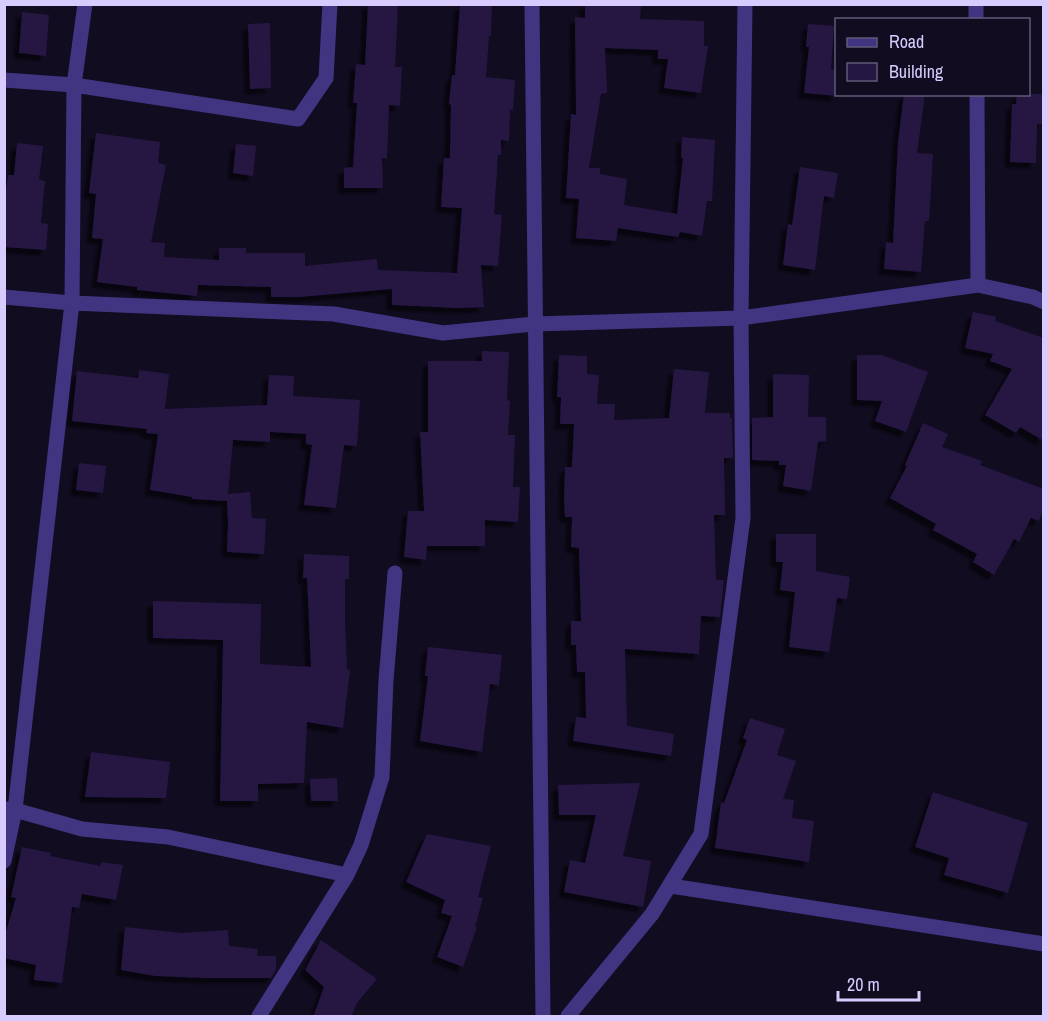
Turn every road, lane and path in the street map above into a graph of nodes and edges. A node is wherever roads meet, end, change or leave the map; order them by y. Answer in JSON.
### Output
{"nodes":[{"id":1,"x":85,"y":4,"type":"edge"},
{"id":2,"x":330,"y":4,"type":"edge"},
{"id":3,"x":532,"y":4,"type":"edge"},
{"id":4,"x":745,"y":4,"type":"edge"},
{"id":5,"x":4,"y":80,"type":"edge"},
{"id":6,"x":74,"y":85,"type":"junction"},
{"id":7,"x":977,"y":96,"type":"edge"},
{"id":8,"x":978,"y":285,"type":"junction"},
{"id":9,"x":4,"y":297,"type":"edge"},
{"id":10,"x":1044,"y":302,"type":"edge"},
{"id":11,"x":72,"y":303,"type":"junction"},
{"id":12,"x":741,"y":318,"type":"junction"},
{"id":13,"x":534,"y":324,"type":"junction"},
{"id":14,"x":395,"y":573,"type":"dead end"},
{"id":15,"x":10,"y":810,"type":"edge"},
{"id":16,"x":4,"y":861,"type":"edge"},
{"id":17,"x":347,"y":875,"type":"junction"},
{"id":18,"x":671,"y":886,"type":"junction"},
{"id":19,"x":1044,"y":944,"type":"edge"},
{"id":20,"x":259,"y":1017,"type":"edge"},
{"id":21,"x":543,"y":1017,"type":"edge"},
{"id":22,"x":568,"y":1017,"type":"edge"}],
"edges":[{"from":1,"to":6,"type":"street"},
{"from":2,"to":6,"type":"street"},
{"from":3,"to":13,"type":"street"},
{"from":4,"to":12,"type":"street"},
{"from":5,"to":6,"type":"street"},
{"from":6,"to":11,"type":"street"},
{"from":7,"to":8,"type":"street"},
{"from":8,"to":10,"type":"street"},
{"from":8,"to":12,"type":"street"},
{"from":9,"to":11,"type":"street"},
{"from":11,"to":13,"type":"street"},
{"from":11,"to":15,"type":"street"},
{"from":12,"to":13,"type":"street"},
{"from":12,"to":18,"type":"street"},
{"from":13,"to":21,"type":"street"},
{"from":14,"to":17,"type":"street"},
{"from":15,"to":16,"type":"street"},
{"from":15,"to":17,"type":"street"},
{"from":17,"to":20,"type":"street"},
{"from":18,"to":19,"type":"street"},
{"from":18,"to":22,"type":"street"}]}
